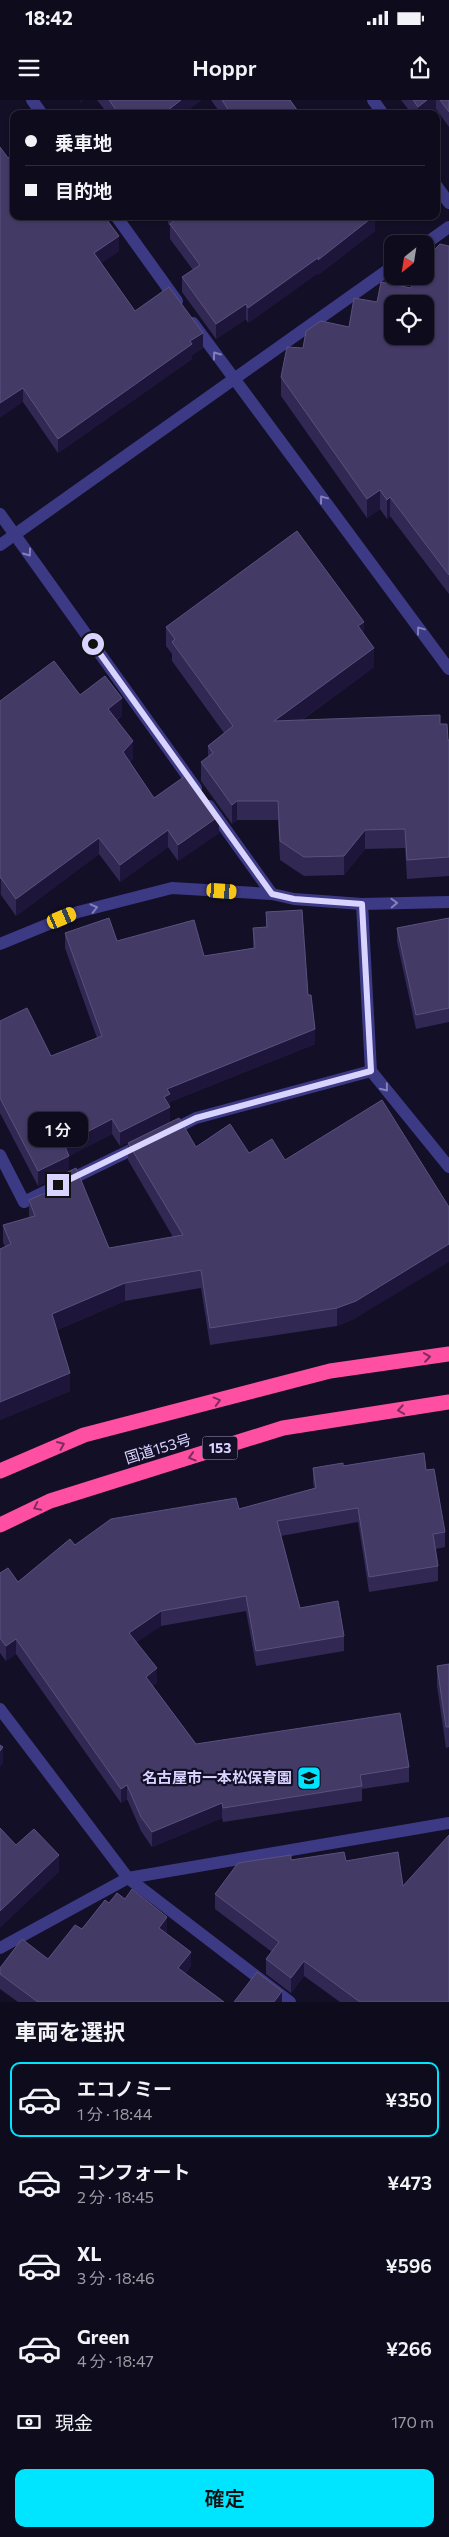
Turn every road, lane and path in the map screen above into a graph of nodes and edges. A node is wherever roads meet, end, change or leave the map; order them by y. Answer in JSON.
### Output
{"nodes":[{"id":1,"x":440,"y":191,"type":"edge"},
{"id":2,"x":449,"y":203,"type":"edge"},
{"id":3,"x":119,"y":220,"type":"edge"},
{"id":4,"x":449,"y":227,"type":"edge"},
{"id":5,"x":434,"y":238,"type":"edge"},
{"id":6,"x":384,"y":273,"type":"edge"},
{"id":7,"x":234,"y":379,"type":"junction"},
{"id":8,"x":0,"y":514,"type":"edge"},
{"id":9,"x":15,"y":534,"type":"junction"},
{"id":10,"x":0,"y":544,"type":"edge"},
{"id":11,"x":449,"y":669,"type":"edge"},
{"id":12,"x":272,"y":894,"type":"junction"},
{"id":13,"x":449,"y":902,"type":"edge"},
{"id":14,"x":362,"y":904,"type":"junction"},
{"id":15,"x":0,"y":944,"type":"edge"},
{"id":16,"x":371,"y":1071,"type":"junction"},
{"id":17,"x":0,"y":1155,"type":"edge"},
{"id":18,"x":449,"y":1166,"type":"edge"},
{"id":19,"x":449,"y":1354,"type":"edge"},
{"id":20,"x":449,"y":1402,"type":"edge"},
{"id":21,"x":0,"y":1471,"type":"edge"},
{"id":22,"x":0,"y":1525,"type":"edge"},
{"id":23,"x":0,"y":1709,"type":"edge"},
{"id":24,"x":449,"y":1823,"type":"edge"},
{"id":25,"x":128,"y":1878,"type":"junction"},
{"id":26,"x":0,"y":1948,"type":"edge"},
{"id":27,"x":290,"y":2002,"type":"edge"}],
"edges":[{"from":1,"to":2,"type":"street"},
{"from":7,"to":3,"type":"street","one_way":true},
{"from":4,"to":5,"type":"street"},
{"from":6,"to":7,"type":"street"},
{"from":7,"to":9,"type":"street"},
{"from":11,"to":7,"type":"street","one_way":true},
{"from":8,"to":9,"type":"street"},
{"from":9,"to":10,"type":"street"},
{"from":9,"to":12,"type":"street","one_way":true},
{"from":12,"to":14,"type":"street"},
{"from":15,"to":12,"type":"street","one_way":true},
{"from":14,"to":13,"type":"street","one_way":true},
{"from":14,"to":16,"type":"street"},
{"from":16,"to":17,"type":"street"},
{"from":16,"to":18,"type":"street","one_way":true},
{"from":21,"to":19,"type":"highway","name":"国道153号","one_way":true},
{"from":20,"to":22,"type":"highway","name":"国道153号","number":"153","one_way":true},
{"from":23,"to":25,"type":"street"},
{"from":24,"to":25,"type":"street"},
{"from":25,"to":26,"type":"street"},
{"from":25,"to":27,"type":"street"}]}
